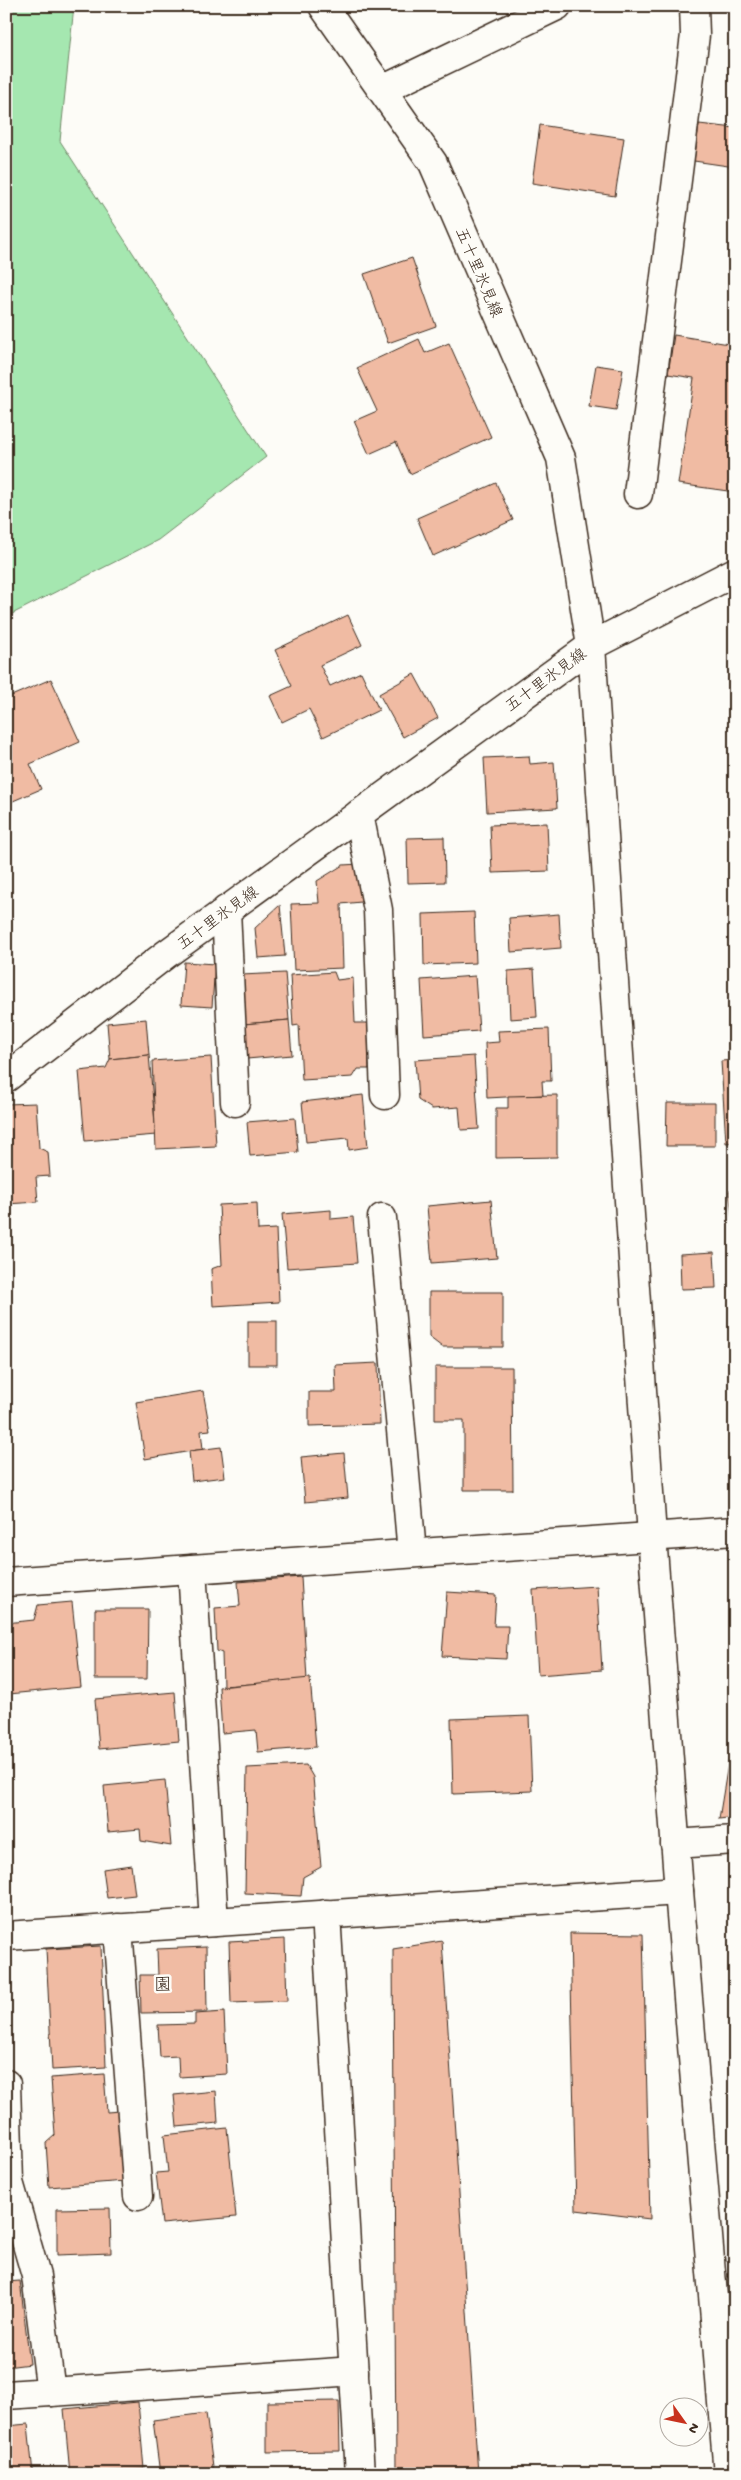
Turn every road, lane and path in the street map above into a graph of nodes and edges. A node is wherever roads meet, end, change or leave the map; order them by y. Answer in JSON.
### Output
{"nodes":[{"id":1,"x":322,"y":6,"type":"edge"},
{"id":2,"x":557,"y":6,"type":"edge"},
{"id":3,"x":694,"y":6,"type":"edge"},
{"id":4,"x":382,"y":90,"type":"junction"},
{"id":5,"x":638,"y":494,"type":"dead end"},
{"id":6,"x":735,"y":572,"type":"edge"},
{"id":7,"x":591,"y":646,"type":"junction"},
{"id":8,"x":359,"y":814,"type":"junction"},
{"id":9,"x":226,"y":910,"type":"junction"},
{"id":10,"x":6,"y":1078,"type":"edge"},
{"id":11,"x":385,"y":1095,"type":"dead end"},
{"id":12,"x":234,"y":1102,"type":"dead end"},
{"id":13,"x":382,"y":1218,"type":"dead end"},
{"id":14,"x":735,"y":1530,"type":"edge"},
{"id":15,"x":652,"y":1536,"type":"junction"},
{"id":16,"x":412,"y":1553,"type":"junction"},
{"id":17,"x":192,"y":1569,"type":"junction"},
{"id":18,"x":6,"y":1582,"type":"edge"},
{"id":19,"x":735,"y":1840,"type":"edge"},
{"id":20,"x":675,"y":1844,"type":"junction"},
{"id":21,"x":679,"y":1890,"type":"junction"},
{"id":22,"x":326,"y":1914,"type":"junction"},
{"id":23,"x":214,"y":1922,"type":"junction"},
{"id":24,"x":118,"y":1928,"type":"junction"},
{"id":25,"x":6,"y":1936,"type":"edge"},
{"id":26,"x":6,"y":2084,"type":"edge"},
{"id":27,"x":138,"y":2196,"type":"dead end"},
{"id":28,"x":354,"y":2371,"type":"junction"},
{"id":29,"x":51,"y":2392,"type":"junction"},
{"id":30,"x":6,"y":2395,"type":"edge"},
{"id":31,"x":360,"y":2474,"type":"edge"},
{"id":32,"x":728,"y":2474,"type":"edge"}],
"edges":[{"from":1,"to":4,"type":"street","name":"五十里氷見線"},
{"from":2,"to":4,"type":"street"},
{"from":3,"to":5,"type":"street"},
{"from":4,"to":7,"type":"street","name":"五十里氷見線"},
{"from":6,"to":7,"type":"street"},
{"from":7,"to":8,"type":"street","name":"五十里氷見線"},
{"from":7,"to":15,"type":"street"},
{"from":8,"to":9,"type":"street","name":"五十里氷見線"},
{"from":8,"to":11,"type":"street"},
{"from":9,"to":10,"type":"street","name":"五十里氷見線"},
{"from":9,"to":12,"type":"street"},
{"from":13,"to":16,"type":"street"},
{"from":14,"to":15,"type":"street"},
{"from":15,"to":16,"type":"street"},
{"from":15,"to":20,"type":"street"},
{"from":16,"to":17,"type":"street"},
{"from":17,"to":18,"type":"street"},
{"from":17,"to":23,"type":"street"},
{"from":19,"to":20,"type":"street"},
{"from":20,"to":21,"type":"street"},
{"from":21,"to":22,"type":"street"},
{"from":21,"to":32,"type":"street"},
{"from":22,"to":23,"type":"street"},
{"from":22,"to":28,"type":"street"},
{"from":23,"to":24,"type":"street"},
{"from":24,"to":25,"type":"street"},
{"from":24,"to":27,"type":"street"},
{"from":26,"to":29,"type":"street"},
{"from":28,"to":29,"type":"street"},
{"from":28,"to":31,"type":"street"},
{"from":29,"to":30,"type":"street"}]}
